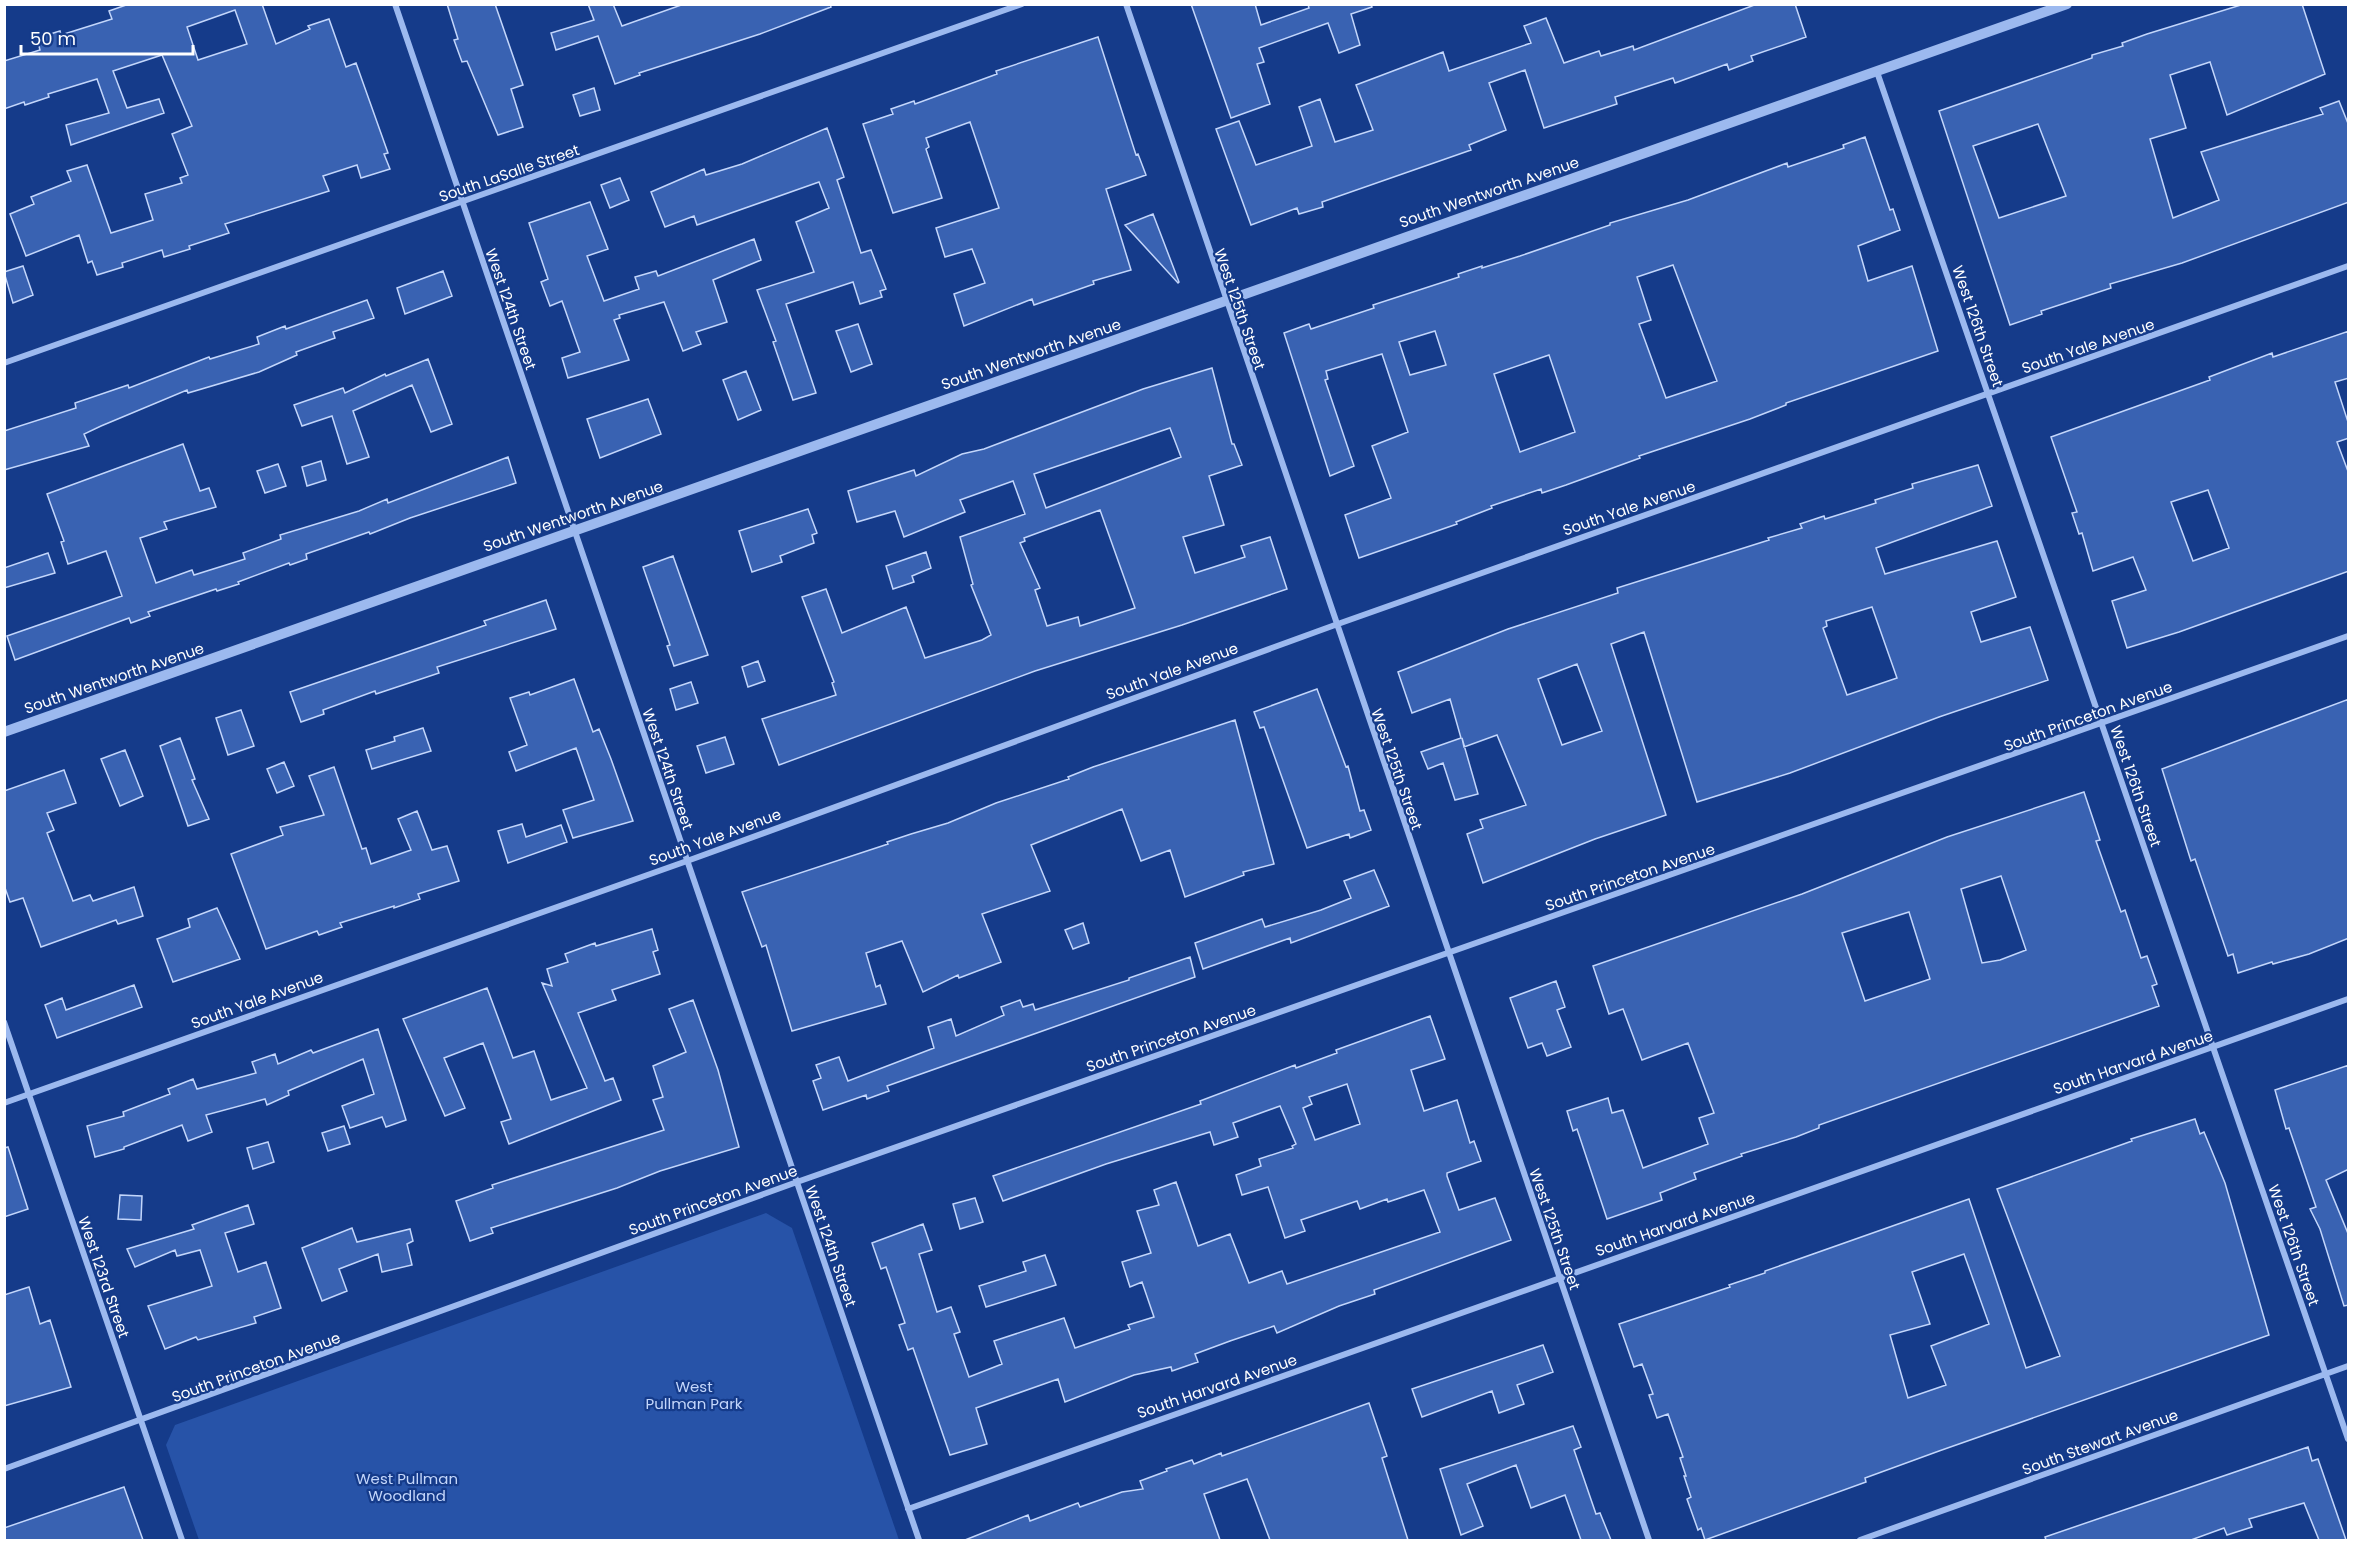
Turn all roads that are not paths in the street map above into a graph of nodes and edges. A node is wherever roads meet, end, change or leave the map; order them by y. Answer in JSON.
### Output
{"nodes":[{"id":1,"x":395,"y":4,"type":"edge"},
{"id":2,"x":1022,"y":4,"type":"edge"},
{"id":3,"x":1126,"y":4,"type":"edge"},
{"id":4,"x":2067,"y":4,"type":"edge"},
{"id":5,"x":1877,"y":72,"type":"junction"},
{"id":6,"x":462,"y":202,"type":"junction"},
{"id":7,"x":2349,"y":266,"type":"edge"},
{"id":8,"x":1225,"y":302,"type":"junction"},
{"id":9,"x":4,"y":363,"type":"edge"},
{"id":10,"x":1988,"y":394,"type":"junction"},
{"id":11,"x":575,"y":531,"type":"junction"},
{"id":12,"x":1335,"y":625,"type":"junction"},
{"id":13,"x":2349,"y":636,"type":"edge"},
{"id":14,"x":2102,"y":724,"type":"junction"},
{"id":15,"x":4,"y":732,"type":"edge"},
{"id":16,"x":687,"y":861,"type":"junction"},
{"id":17,"x":1448,"y":954,"type":"junction"},
{"id":18,"x":2349,"y":999,"type":"edge"},
{"id":19,"x":4,"y":1022,"type":"edge"},
{"id":20,"x":2213,"y":1046,"type":"junction"},
{"id":21,"x":29,"y":1094,"type":"junction"},
{"id":22,"x":4,"y":1103,"type":"edge"},
{"id":23,"x":797,"y":1182,"type":"junction"},
{"id":24,"x":1559,"y":1278,"type":"junction"},
{"id":25,"x":2349,"y":1366,"type":"edge"},
{"id":26,"x":2326,"y":1374,"type":"junction"},
{"id":27,"x":141,"y":1421,"type":"junction"},
{"id":28,"x":2349,"y":1439,"type":"edge"},
{"id":29,"x":4,"y":1469,"type":"edge"},
{"id":30,"x":908,"y":1509,"type":"junction"},
{"id":31,"x":182,"y":1540,"type":"edge"},
{"id":32,"x":919,"y":1540,"type":"edge"},
{"id":33,"x":1649,"y":1540,"type":"edge"},
{"id":34,"x":1860,"y":1540,"type":"edge"}],
"edges":[{"from":1,"to":6,"type":"street","name":"West 124th Street"},
{"from":2,"to":6,"type":"street","name":"South LaSalle Street"},
{"from":3,"to":8,"type":"street","name":"West 125th Street"},
{"from":4,"to":5,"type":"street","name":"South Wentworth Avenue"},
{"from":5,"to":8,"type":"street","name":"South Wentworth Avenue"},
{"from":5,"to":10,"type":"street","name":"West 126th Street"},
{"from":6,"to":9,"type":"street","name":"South LaSalle Street"},
{"from":6,"to":11,"type":"street","name":"West 124th Street"},
{"from":7,"to":10,"type":"street","name":"South Yale Avenue"},
{"from":8,"to":11,"type":"street","name":"South Wentworth Avenue"},
{"from":8,"to":12,"type":"street","name":"West 125th Street"},
{"from":10,"to":12,"type":"street","name":"South Yale Avenue"},
{"from":10,"to":14,"type":"street","name":"West 126th Street"},
{"from":11,"to":15,"type":"street","name":"South Wentworth Avenue"},
{"from":11,"to":16,"type":"street","name":"West 124th Street"},
{"from":12,"to":16,"type":"street","name":"South Yale Avenue"},
{"from":12,"to":17,"type":"street","name":"West 125th Street"},
{"from":13,"to":14,"type":"street","name":"South Princeton Avenue"},
{"from":14,"to":17,"type":"street","name":"South Princeton Avenue"},
{"from":14,"to":20,"type":"street","name":"West 126th Street"},
{"from":16,"to":21,"type":"street","name":"South Yale Avenue"},
{"from":16,"to":23,"type":"street","name":"West 124th Street"},
{"from":17,"to":23,"type":"street","name":"South Princeton Avenue"},
{"from":17,"to":24,"type":"street","name":"West 125th Street"},
{"from":18,"to":20,"type":"street","name":"South Harvard Avenue"},
{"from":19,"to":21,"type":"street","name":"West 123rd Street"},
{"from":20,"to":24,"type":"street","name":"South Harvard Avenue"},
{"from":20,"to":26,"type":"street","name":"West 126th Street"},
{"from":21,"to":22,"type":"street","name":"South Yale Avenue"},
{"from":21,"to":27,"type":"street","name":"West 123rd Street"},
{"from":23,"to":27,"type":"street","name":"South Princeton Avenue"},
{"from":23,"to":30,"type":"street","name":"West 124th Street"},
{"from":24,"to":30,"type":"street","name":"South Harvard Avenue"},
{"from":24,"to":33,"type":"street","name":"West 125th Street"},
{"from":25,"to":26,"type":"street","name":"South Stewart Avenue"},
{"from":26,"to":28,"type":"street","name":"West 126th Street"},
{"from":26,"to":34,"type":"street","name":"South Stewart Avenue"},
{"from":27,"to":29,"type":"street","name":"South Princeton Avenue"},
{"from":27,"to":31,"type":"street","name":"West 123rd Street"},
{"from":30,"to":32,"type":"street","name":"West 124th Street"}]}
